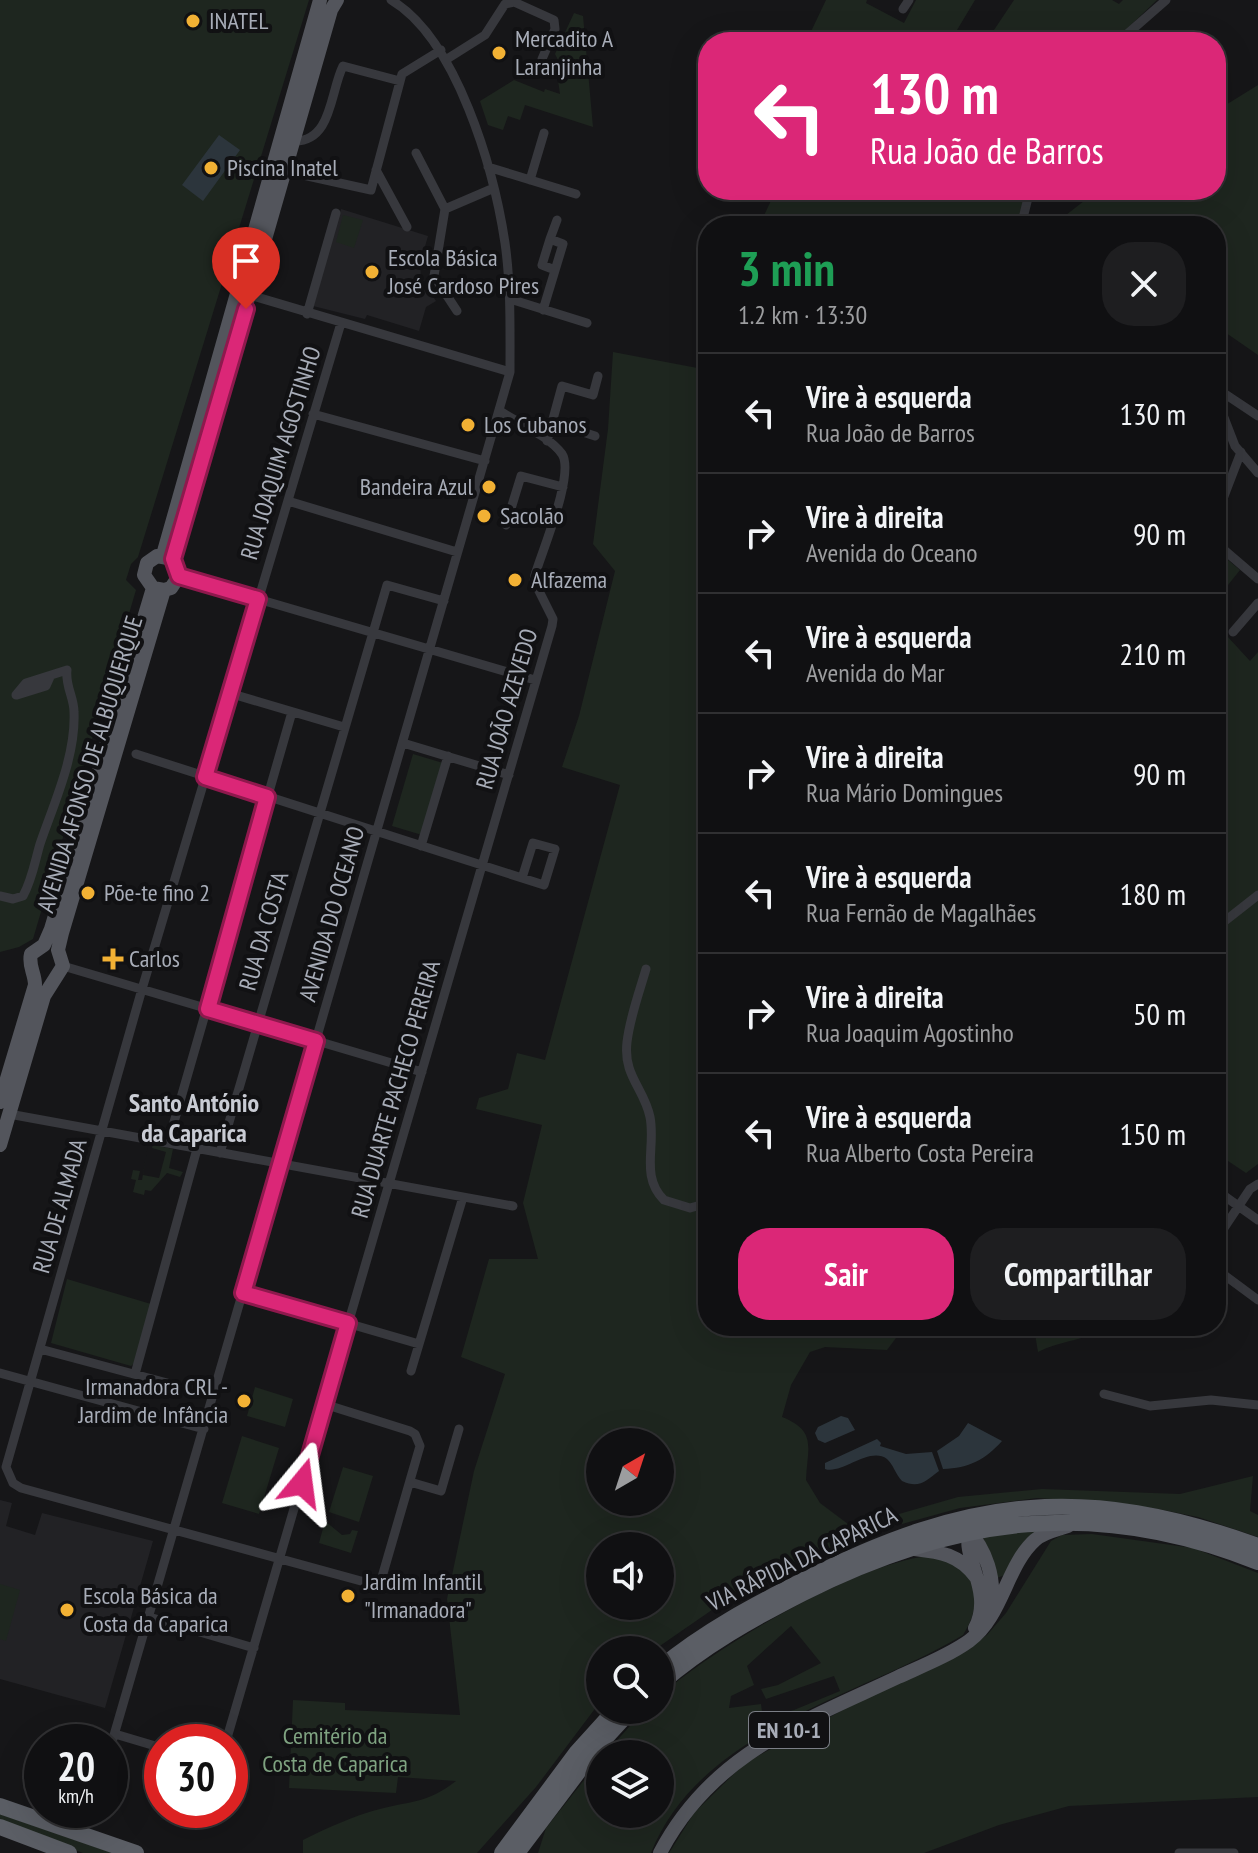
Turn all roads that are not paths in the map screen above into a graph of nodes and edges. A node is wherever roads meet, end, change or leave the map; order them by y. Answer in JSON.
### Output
{"nodes":[{"id":1,"x":320,"y":0,"type":"edge"},
{"id":2,"x":337,"y":0,"type":"edge"},
{"id":3,"x":391,"y":0,"type":"edge"},
{"id":4,"x":1166,"y":0,"type":"edge"},
{"id":5,"x":1129,"y":32,"type":"edge"},
{"id":6,"x":444,"y":55,"type":"junction"},
{"id":7,"x":542,"y":59,"type":"dead end"},
{"id":8,"x":400,"y":81,"type":"junction"},
{"id":9,"x":544,"y":133,"type":"dead end"},
{"id":10,"x":295,"y":141,"type":"junction"},
{"id":11,"x":416,"y":153,"type":"dead end"},
{"id":12,"x":488,"y":167,"type":"junction"},
{"id":13,"x":376,"y":170,"type":"junction"},
{"id":14,"x":285,"y":171,"type":"junction"},
{"id":15,"x":530,"y":180,"type":"junction"},
{"id":16,"x":494,"y":188,"type":"junction"},
{"id":17,"x":576,"y":194,"type":"dead end"},
{"id":18,"x":445,"y":209,"type":"junction"},
{"id":19,"x":336,"y":213,"type":"dead end"},
{"id":20,"x":557,"y":220,"type":"dead end"},
{"id":21,"x":407,"y":227,"type":"dead end"},
{"id":22,"x":250,"y":295,"type":"junction"},
{"id":23,"x":510,"y":299,"type":"junction"},
{"id":24,"x":543,"y":310,"type":"junction"},
{"id":25,"x":457,"y":311,"type":"dead end"},
{"id":26,"x":307,"y":314,"type":"junction"},
{"id":27,"x":341,"y":323,"type":"junction"},
{"id":28,"x":587,"y":323,"type":"dead end"},
{"id":29,"x":510,"y":372,"type":"junction"},
{"id":30,"x":598,"y":376,"type":"dead end"},
{"id":31,"x":1226,"y":395,"type":"edge"},
{"id":32,"x":500,"y":411,"type":"junction"},
{"id":33,"x":313,"y":414,"type":"junction"},
{"id":34,"x":1258,"y":416,"type":"edge"},
{"id":35,"x":552,"y":422,"type":"junction"},
{"id":36,"x":1226,"y":425,"type":"edge"},
{"id":37,"x":595,"y":436,"type":"dead end"},
{"id":38,"x":547,"y":441,"type":"junction"},
{"id":39,"x":1241,"y":452,"type":"junction"},
{"id":40,"x":1258,"y":459,"type":"edge"},
{"id":41,"x":485,"y":461,"type":"junction"},
{"id":42,"x":1258,"y":473,"type":"edge"},
{"id":43,"x":563,"y":487,"type":"junction"},
{"id":44,"x":1226,"y":491,"type":"edge"},
{"id":45,"x":288,"y":501,"type":"junction"},
{"id":46,"x":506,"y":525,"type":"dead end"},
{"id":47,"x":457,"y":552,"type":"junction"},
{"id":48,"x":1226,"y":552,"type":"edge"},
{"id":49,"x":168,"y":557,"type":"junction"},
{"id":50,"x":179,"y":576,"type":"junction"},
{"id":51,"x":1258,"y":579,"type":"edge"},
{"id":52,"x":158,"y":589,"type":"junction"},
{"id":53,"x":258,"y":599,"type":"junction"},
{"id":54,"x":444,"y":601,"type":"junction"},
{"id":55,"x":1258,"y":603,"type":"edge"},
{"id":56,"x":373,"y":632,"type":"junction"},
{"id":57,"x":1233,"y":632,"type":"dead end"},
{"id":58,"x":431,"y":649,"type":"junction"},
{"id":59,"x":535,"y":680,"type":"junction"},
{"id":60,"x":229,"y":693,"type":"junction"},
{"id":61,"x":16,"y":695,"type":"dead end"},
{"id":62,"x":292,"y":712,"type":"junction"},
{"id":63,"x":344,"y":727,"type":"junction"},
{"id":64,"x":403,"y":743,"type":"junction"},
{"id":65,"x":136,"y":754,"type":"dead end"},
{"id":66,"x":448,"y":756,"type":"junction"},
{"id":67,"x":509,"y":775,"type":"junction"},
{"id":68,"x":205,"y":777,"type":"junction"},
{"id":69,"x":267,"y":797,"type":"junction"},
{"id":70,"x":318,"y":813,"type":"junction"},
{"id":71,"x":377,"y":832,"type":"junction"},
{"id":72,"x":421,"y":846,"type":"junction"},
{"id":73,"x":483,"y":865,"type":"junction"},
{"id":74,"x":522,"y":878,"type":"junction"},
{"id":75,"x":1258,"y":895,"type":"edge"},
{"id":76,"x":0,"y":896,"type":"edge"},
{"id":77,"x":1226,"y":920,"type":"edge"},
{"id":78,"x":51,"y":948,"type":"junction"},
{"id":79,"x":646,"y":969,"type":"dead end"},
{"id":80,"x":60,"y":970,"type":"junction"},
{"id":81,"x":35,"y":975,"type":"junction"},
{"id":82,"x":142,"y":989,"type":"junction"},
{"id":83,"x":208,"y":1009,"type":"junction"},
{"id":84,"x":258,"y":1023,"type":"junction"},
{"id":85,"x":316,"y":1041,"type":"junction"},
{"id":86,"x":422,"y":1072,"type":"junction"},
{"id":87,"x":5,"y":1108,"type":"edge"},
{"id":88,"x":102,"y":1131,"type":"junction"},
{"id":89,"x":168,"y":1143,"type":"junction"},
{"id":90,"x":0,"y":1145,"type":"edge"},
{"id":91,"x":197,"y":1149,"type":"junction"},
{"id":92,"x":220,"y":1153,"type":"junction"},
{"id":93,"x":280,"y":1164,"type":"junction"},
{"id":94,"x":389,"y":1184,"type":"junction"},
{"id":95,"x":1258,"y":1184,"type":"edge"},
{"id":96,"x":463,"y":1197,"type":"junction"},
{"id":97,"x":1226,"y":1197,"type":"edge"},
{"id":98,"x":513,"y":1206,"type":"dead end"},
{"id":99,"x":698,"y":1206,"type":"edge"},
{"id":100,"x":1239,"y":1206,"type":"junction"},
{"id":101,"x":1258,"y":1220,"type":"edge"},
{"id":102,"x":1226,"y":1225,"type":"edge"},
{"id":103,"x":1226,"y":1276,"type":"edge"},
{"id":104,"x":243,"y":1293,"type":"junction"},
{"id":105,"x":1258,"y":1300,"type":"edge"},
{"id":106,"x":348,"y":1323,"type":"junction"},
{"id":107,"x":419,"y":1344,"type":"junction"},
{"id":108,"x":40,"y":1349,"type":"junction"},
{"id":109,"x":411,"y":1371,"type":"dead end"},
{"id":110,"x":0,"y":1373,"type":"edge"},
{"id":111,"x":135,"y":1374,"type":"junction"},
{"id":112,"x":31,"y":1381,"type":"junction"},
{"id":113,"x":171,"y":1384,"type":"dead end"},
{"id":114,"x":1104,"y":1394,"type":"dead end"},
{"id":115,"x":324,"y":1404,"type":"junction"},
{"id":116,"x":1258,"y":1405,"type":"edge"},
{"id":117,"x":204,"y":1429,"type":"junction"},
{"id":118,"x":459,"y":1429,"type":"dead end"},
{"id":119,"x":0,"y":1437,"type":"edge"},
{"id":120,"x":13,"y":1441,"type":"junction"},
{"id":121,"x":410,"y":1482,"type":"junction"},
{"id":122,"x":998,"y":1511,"type":"junction"},
{"id":123,"x":1076,"y":1523,"type":"junction"},
{"id":124,"x":931,"y":1525,"type":"junction"},
{"id":125,"x":175,"y":1530,"type":"junction"},
{"id":126,"x":968,"y":1538,"type":"junction"},
{"id":127,"x":1258,"y":1546,"type":"edge"},
{"id":128,"x":905,"y":1548,"type":"junction"},
{"id":129,"x":279,"y":1560,"type":"junction"},
{"id":130,"x":1258,"y":1562,"type":"edge"},
{"id":131,"x":1016,"y":1569,"type":"junction"},
{"id":132,"x":986,"y":1585,"type":"junction"},
{"id":133,"x":149,"y":1617,"type":"junction"},
{"id":134,"x":979,"y":1632,"type":"junction"},
{"id":135,"x":254,"y":1648,"type":"junction"},
{"id":136,"x":953,"y":1651,"type":"junction"},
{"id":137,"x":674,"y":1658,"type":"edge"},
{"id":138,"x":674,"y":1673,"type":"edge"},
{"id":139,"x":118,"y":1724,"type":"edge"},
{"id":140,"x":231,"y":1724,"type":"edge"},
{"id":141,"x":602,"y":1724,"type":"edge"},
{"id":142,"x":618,"y":1724,"type":"edge"},
{"id":143,"x":0,"y":1806,"type":"edge"},
{"id":144,"x":0,"y":1827,"type":"edge"},
{"id":145,"x":69,"y":1853,"type":"edge"},
{"id":146,"x":136,"y":1853,"type":"edge"},
{"id":147,"x":502,"y":1853,"type":"edge"},
{"id":148,"x":517,"y":1853,"type":"edge"},
{"id":149,"x":660,"y":1853,"type":"edge"},
{"id":150,"x":1179,"y":1853,"type":"edge"},
{"id":151,"x":1234,"y":1853,"type":"edge"}],
"edges":[{"from":1,"to":49,"type":"main road","name":"AVENIDA AFONSO DE ALBUQUERQUE"},
{"from":2,"to":10,"type":"main road","name":"AVENIDA AFONSO DE ALBUQUERQUE"},
{"from":3,"to":6,"type":"street","name":"AVENIDA DO OCEANO"},
{"from":4,"to":5,"type":"street"},
{"from":6,"to":7,"type":"street"},
{"from":6,"to":8,"type":"street"},
{"from":6,"to":12,"type":"street","name":"AVENIDA DO OCEANO"},
{"from":8,"to":10,"type":"street"},
{"from":8,"to":13,"type":"street"},
{"from":9,"to":15,"type":"street"},
{"from":10,"to":14,"type":"main road","name":"AVENIDA AFONSO DE ALBUQUERQUE"},
{"from":11,"to":18,"type":"street"},
{"from":12,"to":15,"type":"street"},
{"from":12,"to":16,"type":"street","name":"AVENIDA DO OCEANO"},
{"from":13,"to":14,"type":"street"},
{"from":13,"to":21,"type":"street"},
{"from":14,"to":22,"type":"main road","name":"AVENIDA AFONSO DE ALBUQUERQUE"},
{"from":15,"to":17,"type":"street"},
{"from":16,"to":18,"type":"street"},
{"from":16,"to":23,"type":"street","name":"AVENIDA DO OCEANO"},
{"from":18,"to":25,"type":"street"},
{"from":19,"to":26,"type":"street"},
{"from":20,"to":24,"type":"street"},
{"from":22,"to":26,"type":"street"},
{"from":22,"to":49,"type":"main road","name":"AVENIDA AFONSO DE ALBUQUERQUE"},
{"from":23,"to":24,"type":"street"},
{"from":23,"to":29,"type":"street","name":"AVENIDA DO OCEANO"},
{"from":24,"to":28,"type":"street"},
{"from":26,"to":27,"type":"street"},
{"from":27,"to":29,"type":"street"},
{"from":27,"to":33,"type":"street","name":"RUA JOAQUIM AGOSTINHO"},
{"from":29,"to":32,"type":"street","name":"AVENIDA DO OCEANO"},
{"from":30,"to":35,"type":"street"},
{"from":31,"to":34,"type":"street"},
{"from":32,"to":38,"type":"street","name":"RUA JOÃO AZEVEDO"},
{"from":32,"to":41,"type":"street","name":"AVENIDA DO OCEANO"},
{"from":33,"to":41,"type":"street"},
{"from":33,"to":45,"type":"street","name":"RUA JOAQUIM AGOSTINHO"},
{"from":35,"to":37,"type":"street"},
{"from":35,"to":38,"type":"street"},
{"from":36,"to":39,"type":"street"},
{"from":38,"to":43,"type":"street","name":"RUA JOÃO AZEVEDO"},
{"from":39,"to":40,"type":"street"},
{"from":39,"to":42,"type":"street"},
{"from":39,"to":44,"type":"street"},
{"from":41,"to":47,"type":"street","name":"AVENIDA DO OCEANO"},
{"from":43,"to":46,"type":"street"},
{"from":43,"to":59,"type":"street","name":"RUA JOÃO AZEVEDO"},
{"from":45,"to":47,"type":"street"},
{"from":45,"to":53,"type":"street","name":"RUA JOAQUIM AGOSTINHO"},
{"from":47,"to":54,"type":"street","name":"AVENIDA DO OCEANO"},
{"from":48,"to":51,"type":"street"},
{"from":49,"to":50,"type":"main road"},
{"from":49,"to":52,"type":"main road","name":"AVENIDA AFONSO DE ALBUQUERQUE"},
{"from":50,"to":52,"type":"main road","name":"AVENIDA AFONSO DE ALBUQUERQUE"},
{"from":50,"to":53,"type":"street"},
{"from":52,"to":78,"type":"main road","name":"AVENIDA AFONSO DE ALBUQUERQUE"},
{"from":53,"to":56,"type":"street"},
{"from":53,"to":60,"type":"street","name":"RUA JOAQUIM AGOSTINHO"},
{"from":54,"to":56,"type":"street","name":"RUA DA COSTA"},
{"from":54,"to":58,"type":"street","name":"AVENIDA DO OCEANO"},
{"from":55,"to":57,"type":"street"},
{"from":56,"to":58,"type":"street"},
{"from":56,"to":63,"type":"street","name":"RUA DA COSTA"},
{"from":58,"to":59,"type":"street"},
{"from":58,"to":64,"type":"street","name":"AVENIDA DO OCEANO"},
{"from":59,"to":67,"type":"street","name":"RUA JOÃO AZEVEDO"},
{"from":60,"to":62,"type":"street"},
{"from":60,"to":68,"type":"street","name":"RUA JOAQUIM AGOSTINHO"},
{"from":61,"to":76,"type":"street"},
{"from":62,"to":63,"type":"street"},
{"from":62,"to":69,"type":"street"},
{"from":63,"to":70,"type":"street","name":"RUA DA COSTA"},
{"from":64,"to":66,"type":"street"},
{"from":64,"to":71,"type":"street","name":"AVENIDA DO OCEANO"},
{"from":65,"to":68,"type":"street"},
{"from":66,"to":67,"type":"street"},
{"from":66,"to":72,"type":"street"},
{"from":67,"to":73,"type":"street","name":"RUA JOÃO AZEVEDO"},
{"from":68,"to":69,"type":"street"},
{"from":68,"to":82,"type":"street","name":"RUA DE ALMADA"},
{"from":69,"to":70,"type":"street"},
{"from":69,"to":83,"type":"street"},
{"from":70,"to":71,"type":"street"},
{"from":70,"to":84,"type":"street","name":"RUA DA COSTA"},
{"from":71,"to":72,"type":"street"},
{"from":71,"to":85,"type":"street","name":"AVENIDA DO OCEANO"},
{"from":72,"to":73,"type":"street"},
{"from":73,"to":74,"type":"street"},
{"from":73,"to":86,"type":"street","name":"RUA DUARTE PACHECO PEREIRA"},
{"from":74,"to":74,"type":"street"},
{"from":75,"to":77,"type":"street"},
{"from":78,"to":80,"type":"main road","name":"AVENIDA AFONSO DE ALBUQUERQUE"},
{"from":78,"to":81,"type":"main road","name":"AVENIDA AFONSO DE ALBUQUERQUE"},
{"from":79,"to":99,"type":"street"},
{"from":80,"to":81,"type":"main road"},
{"from":80,"to":82,"type":"street"},
{"from":80,"to":87,"type":"main road","name":"AVENIDA AFONSO DE ALBUQUERQUE"},
{"from":81,"to":87,"type":"main road","name":"AVENIDA AFONSO DE ALBUQUERQUE"},
{"from":82,"to":83,"type":"street"},
{"from":82,"to":88,"type":"street","name":"RUA DE ALMADA"},
{"from":83,"to":84,"type":"street"},
{"from":83,"to":89,"type":"street"},
{"from":84,"to":85,"type":"street"},
{"from":84,"to":92,"type":"street","name":"RUA DA COSTA"},
{"from":85,"to":86,"type":"street"},
{"from":85,"to":93,"type":"street","name":"AVENIDA DO OCEANO"},
{"from":86,"to":94,"type":"street","name":"RUA DUARTE PACHECO PEREIRA"},
{"from":87,"to":88,"type":"street"},
{"from":87,"to":90,"type":"main road","name":"AVENIDA AFONSO DE ALBUQUERQUE"},
{"from":88,"to":89,"type":"street"},
{"from":88,"to":108,"type":"street","name":"RUA DE ALMADA"},
{"from":89,"to":91,"type":"street"},
{"from":91,"to":92,"type":"street"},
{"from":91,"to":111,"type":"street"},
{"from":92,"to":93,"type":"street"},
{"from":93,"to":94,"type":"street"},
{"from":93,"to":104,"type":"street","name":"AVENIDA DO OCEANO"},
{"from":94,"to":96,"type":"street"},
{"from":94,"to":106,"type":"street","name":"RUA DUARTE PACHECO PEREIRA"},
{"from":95,"to":100,"type":"street"},
{"from":96,"to":98,"type":"street"},
{"from":96,"to":107,"type":"street"},
{"from":97,"to":100,"type":"street"},
{"from":100,"to":101,"type":"street"},
{"from":100,"to":102,"type":"street"},
{"from":103,"to":105,"type":"street"},
{"from":104,"to":106,"type":"street"},
{"from":104,"to":117,"type":"street","name":"AVENIDA DO OCEANO"},
{"from":106,"to":107,"type":"street"},
{"from":106,"to":115,"type":"street","name":"RUA DUARTE PACHECO PEREIRA"},
{"from":107,"to":109,"type":"street"},
{"from":108,"to":111,"type":"street"},
{"from":108,"to":112,"type":"street","name":"RUA DE ALMADA"},
{"from":110,"to":112,"type":"street"},
{"from":111,"to":113,"type":"street"},
{"from":112,"to":117,"type":"street"},
{"from":112,"to":120,"type":"street","name":"RUA DE ALMADA"},
{"from":114,"to":116,"type":"street"},
{"from":115,"to":121,"type":"street"},
{"from":115,"to":129,"type":"street","name":"RUA DUARTE PACHECO PEREIRA"},
{"from":117,"to":125,"type":"street","name":"AVENIDA DO OCEANO"},
{"from":118,"to":121,"type":"street"},
{"from":119,"to":120,"type":"street"},
{"from":120,"to":125,"type":"street","name":"RUA DE ALMADA"},
{"from":121,"to":129,"type":"street"},
{"from":122,"to":124,"type":"highway","name":"VIA RÁPIDA DA CAPARICA"},
{"from":122,"to":126,"type":"main road"},
{"from":122,"to":127,"type":"highway","name":"VIA RÁPIDA DA CAPARICA"},
{"from":123,"to":126,"type":"highway","name":"VIA RÁPIDA DA CAPARICA"},
{"from":123,"to":130,"type":"highway","name":"VIA RÁPIDA DA CAPARICA"},
{"from":123,"to":131,"type":"main road","number":"EN 10-1"},
{"from":124,"to":126,"type":"main road"},
{"from":124,"to":137,"type":"highway","name":"VIA RÁPIDA DA CAPARICA"},
{"from":125,"to":129,"type":"street"},
{"from":125,"to":133,"type":"street","name":"AVENIDA DO OCEANO"},
{"from":126,"to":128,"type":"highway","name":"VIA RÁPIDA DA CAPARICA"},
{"from":126,"to":132,"type":"main road","number":"EN 10-1"},
{"from":128,"to":132,"type":"main road"},
{"from":128,"to":138,"type":"highway","name":"VIA RÁPIDA DA CAPARICA"},
{"from":129,"to":135,"type":"street","name":"RUA DUARTE PACHECO PEREIRA"},
{"from":131,"to":132,"type":"main road","number":"EN 10-1"},
{"from":131,"to":134,"type":"main road","number":"EN 10-1"},
{"from":132,"to":134,"type":"main road","number":"EN 10-1"},
{"from":132,"to":136,"type":"main road","number":"EN 10-1"},
{"from":133,"to":135,"type":"street"},
{"from":133,"to":139,"type":"street","name":"AVENIDA DO OCEANO"},
{"from":134,"to":136,"type":"main road","number":"EN 10-1"},
{"from":135,"to":140,"type":"street","name":"RUA DUARTE PACHECO PEREIRA"},
{"from":136,"to":149,"type":"main road","number":"EN 10-1"},
{"from":141,"to":147,"type":"highway"},
{"from":142,"to":148,"type":"highway"},
{"from":143,"to":146,"type":"highway"},
{"from":144,"to":145,"type":"highway"},
{"from":150,"to":151,"type":"street"}]}
